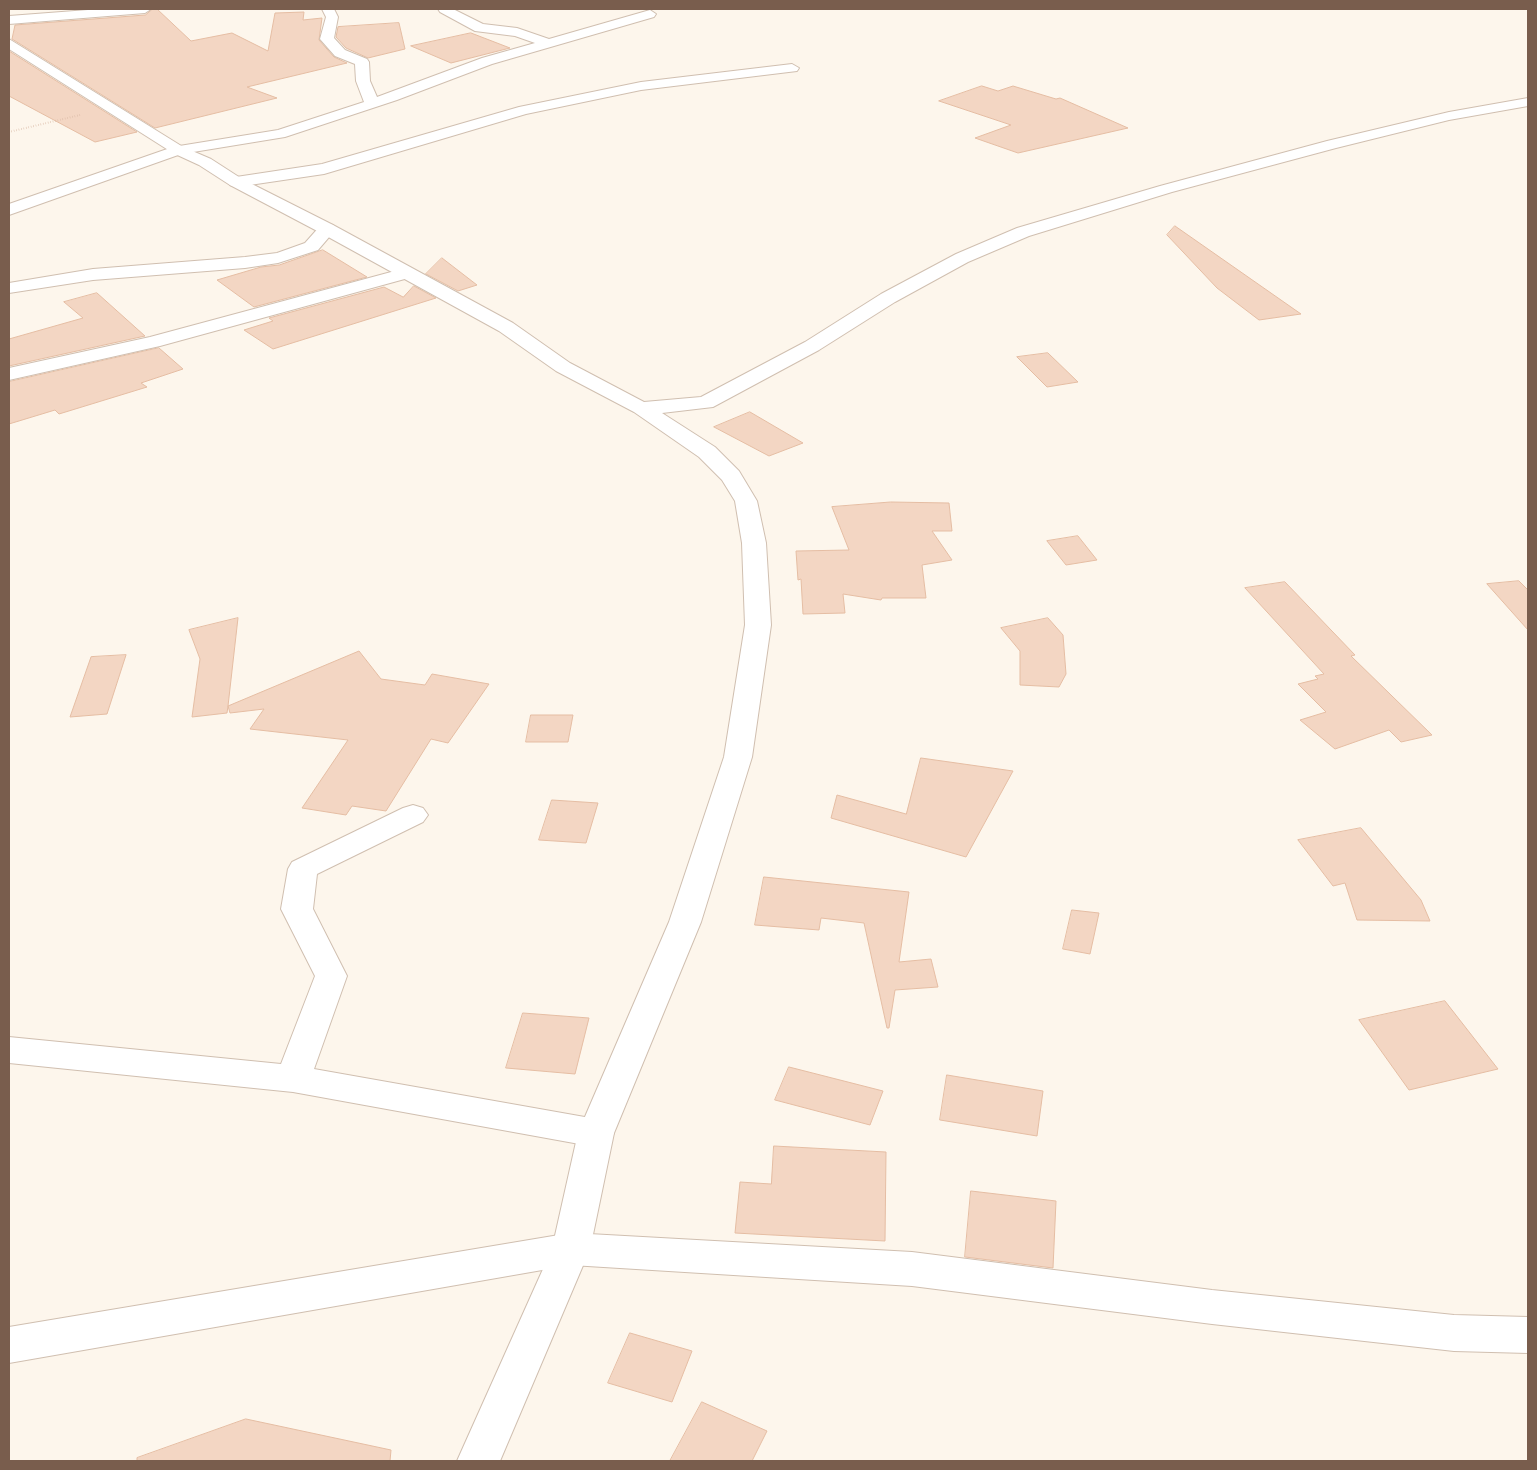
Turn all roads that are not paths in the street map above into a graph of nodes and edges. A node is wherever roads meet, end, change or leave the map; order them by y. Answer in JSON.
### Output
{"nodes":[{"id":1,"x":145,"y":9,"type":"edge"},
{"id":2,"x":328,"y":9,"type":"edge"},
{"id":3,"x":444,"y":9,"type":"edge"},
{"id":4,"x":650,"y":14,"type":"dead end"},
{"id":5,"x":9,"y":20,"type":"edge"},
{"id":6,"x":9,"y":43,"type":"edge"},
{"id":7,"x":549,"y":43,"type":"junction"},
{"id":8,"x":792,"y":68,"type":"dead end"},
{"id":9,"x":1528,"y":102,"type":"edge"},
{"id":10,"x":372,"y":104,"type":"junction"},
{"id":11,"x":178,"y":150,"type":"junction"},
{"id":12,"x":236,"y":182,"type":"junction"},
{"id":13,"x":9,"y":210,"type":"edge"},
{"id":14,"x":327,"y":229,"type":"junction"},
{"id":15,"x":406,"y":273,"type":"junction"},
{"id":16,"x":9,"y":288,"type":"edge"},
{"id":17,"x":9,"y":374,"type":"edge"},
{"id":18,"x":641,"y":408,"type":"junction"},
{"id":19,"x":413,"y":814,"type":"dead end"},
{"id":20,"x":9,"y":1050,"type":"edge"},
{"id":21,"x":293,"y":1079,"type":"junction"},
{"id":22,"x":596,"y":1133,"type":"junction"},
{"id":23,"x":571,"y":1249,"type":"junction"},
{"id":24,"x":1528,"y":1335,"type":"edge"},
{"id":25,"x":9,"y":1345,"type":"edge"},
{"id":26,"x":478,"y":1461,"type":"edge"}],
"edges":[{"from":1,"to":5,"type":"street"},
{"from":2,"to":10,"type":"street"},
{"from":3,"to":7,"type":"street"},
{"from":4,"to":7,"type":"street"},
{"from":6,"to":11,"type":"street"},
{"from":7,"to":10,"type":"street"},
{"from":8,"to":12,"type":"street"},
{"from":9,"to":18,"type":"street"},
{"from":10,"to":11,"type":"street"},
{"from":11,"to":12,"type":"street"},
{"from":11,"to":13,"type":"street"},
{"from":12,"to":14,"type":"street"},
{"from":14,"to":15,"type":"street"},
{"from":14,"to":16,"type":"street"},
{"from":15,"to":17,"type":"street"},
{"from":15,"to":18,"type":"street"},
{"from":18,"to":22,"type":"street"},
{"from":19,"to":21,"type":"street"},
{"from":20,"to":21,"type":"street"},
{"from":21,"to":22,"type":"street"},
{"from":22,"to":23,"type":"street"},
{"from":23,"to":24,"type":"street"},
{"from":23,"to":25,"type":"street"},
{"from":23,"to":26,"type":"street"}]}
